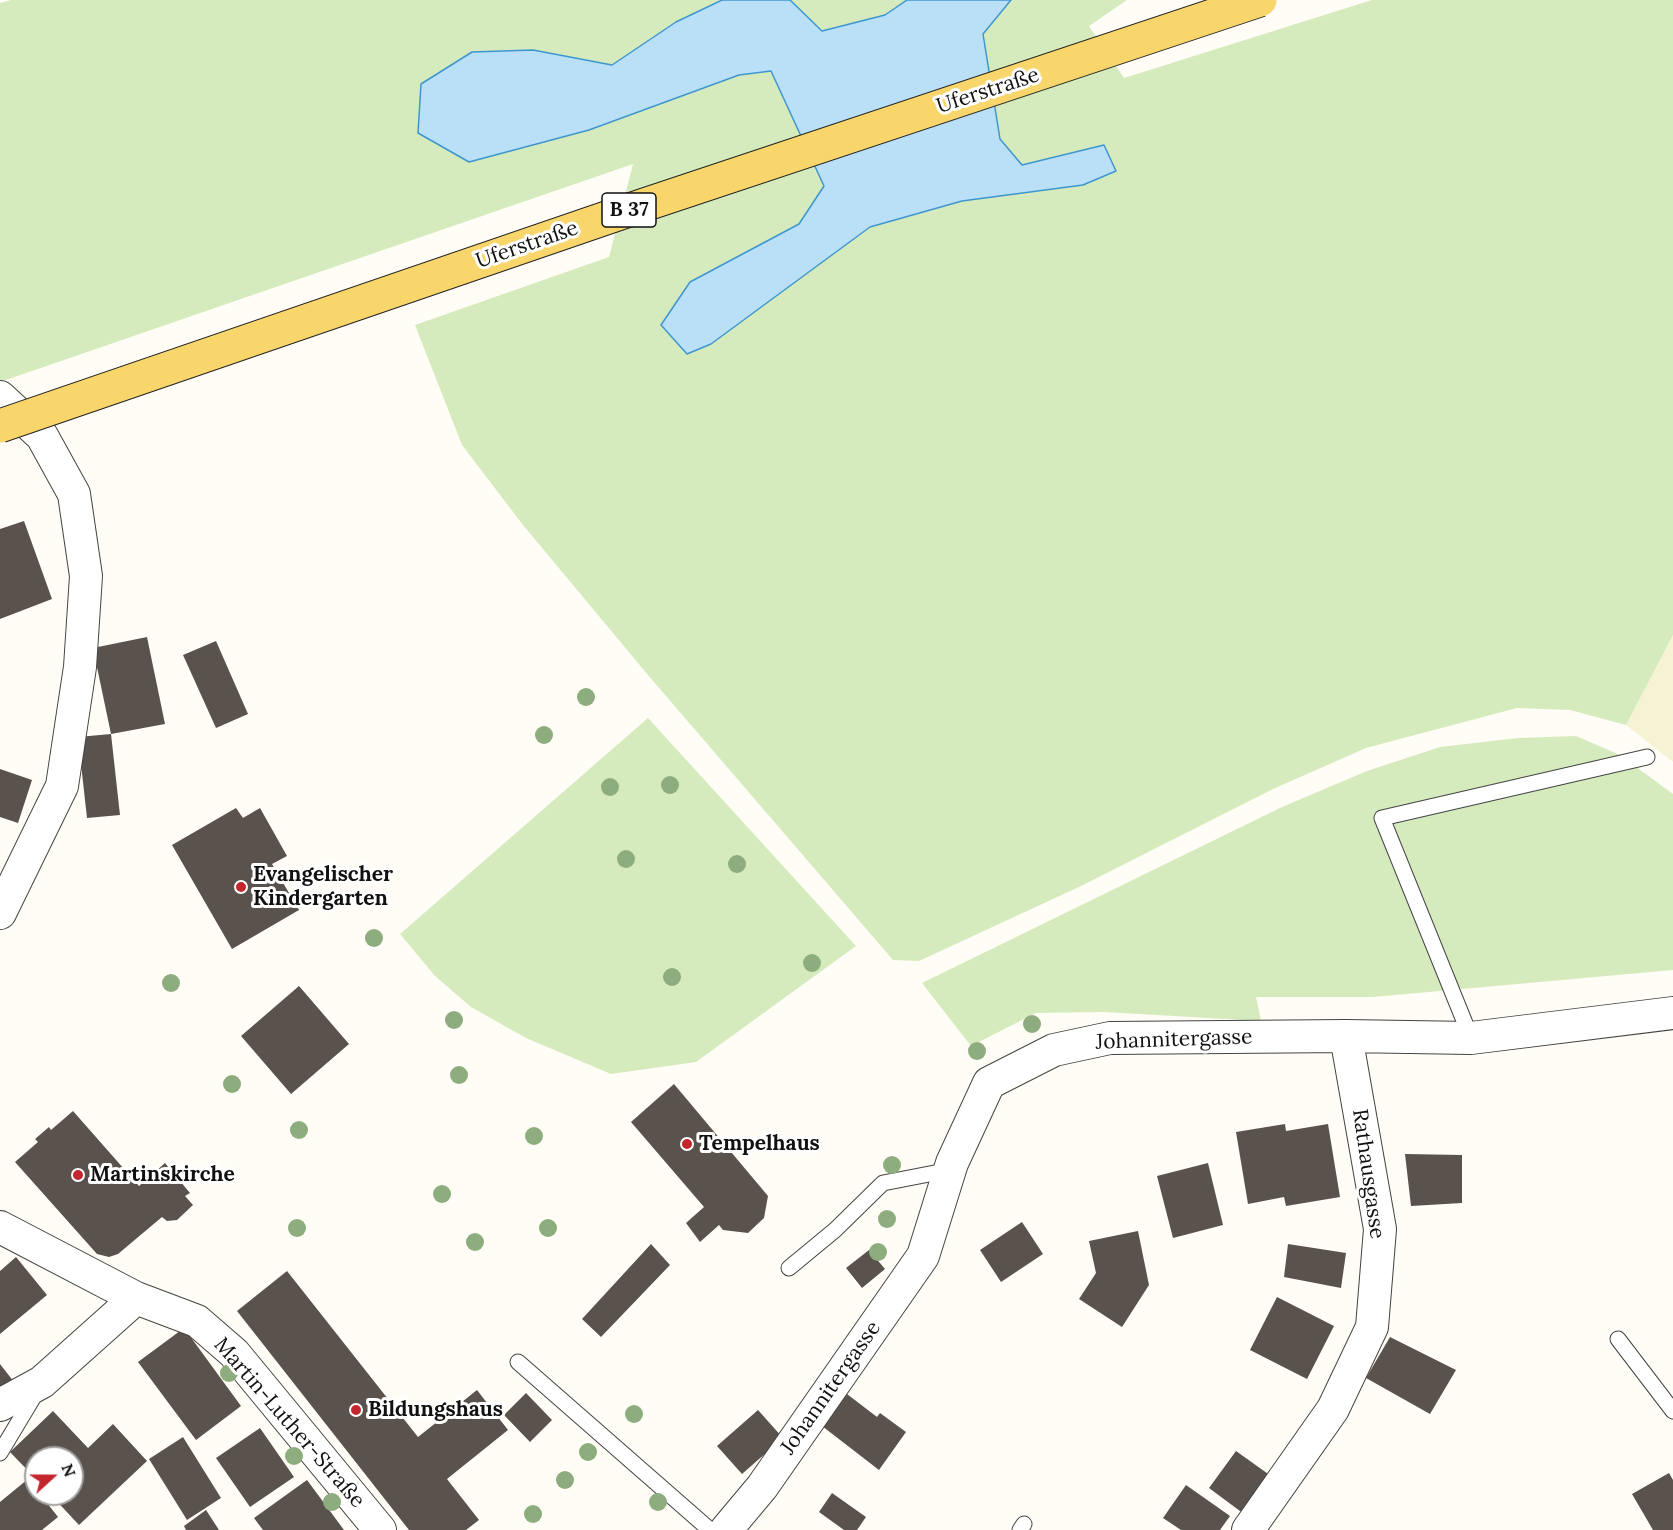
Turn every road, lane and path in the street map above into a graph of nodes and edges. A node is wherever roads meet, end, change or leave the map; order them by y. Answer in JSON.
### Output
{"nodes":[{"id":1,"x":1260,"y":0,"type":"edge"},
{"id":2,"x":0,"y":397,"type":"edge"},
{"id":3,"x":0,"y":426,"type":"edge"},
{"id":4,"x":1647,"y":757,"type":"dead end"},
{"id":5,"x":0,"y":913,"type":"edge"},
{"id":6,"x":1673,"y":1013,"type":"edge"},
{"id":7,"x":1346,"y":1036,"type":"junction"},
{"id":8,"x":1472,"y":1038,"type":"junction"},
{"id":9,"x":950,"y":1170,"type":"junction"},
{"id":10,"x":0,"y":1227,"type":"edge"},
{"id":11,"x":789,"y":1268,"type":"dead end"},
{"id":12,"x":136,"y":1298,"type":"junction"},
{"id":13,"x":1618,"y":1338,"type":"dead end"},
{"id":14,"x":519,"y":1362,"type":"dead end"},
{"id":15,"x":42,"y":1382,"type":"junction"},
{"id":16,"x":0,"y":1405,"type":"edge"},
{"id":17,"x":1673,"y":1411,"type":"edge"},
{"id":18,"x":0,"y":1453,"type":"edge"},
{"id":19,"x":380,"y":1530,"type":"edge"},
{"id":20,"x":710,"y":1530,"type":"edge"},
{"id":21,"x":726,"y":1530,"type":"edge"},
{"id":22,"x":1248,"y":1530,"type":"edge"}],
"edges":[{"from":1,"to":3,"type":"main road","name":"Uferstraße","number":"B 37","bridge":true},
{"from":2,"to":5,"type":"street"},
{"from":4,"to":8,"type":"lane"},
{"from":6,"to":8,"type":"street","name":"Johannitergasse"},
{"from":7,"to":8,"type":"street","name":"Johannitergasse"},
{"from":7,"to":9,"type":"street","name":"Johannitergasse"},
{"from":7,"to":22,"type":"street","name":"Rathausgasse"},
{"from":9,"to":11,"type":"lane"},
{"from":9,"to":21,"type":"street","name":"Johannitergasse"},
{"from":10,"to":12,"type":"street","name":"Martin-Luther-Straße"},
{"from":12,"to":15,"type":"street"},
{"from":12,"to":19,"type":"street","name":"Martin-Luther-Straße"},
{"from":13,"to":17,"type":"lane"},
{"from":14,"to":20,"type":"lane"},
{"from":15,"to":16,"type":"street"},
{"from":15,"to":18,"type":"lane"}]}
